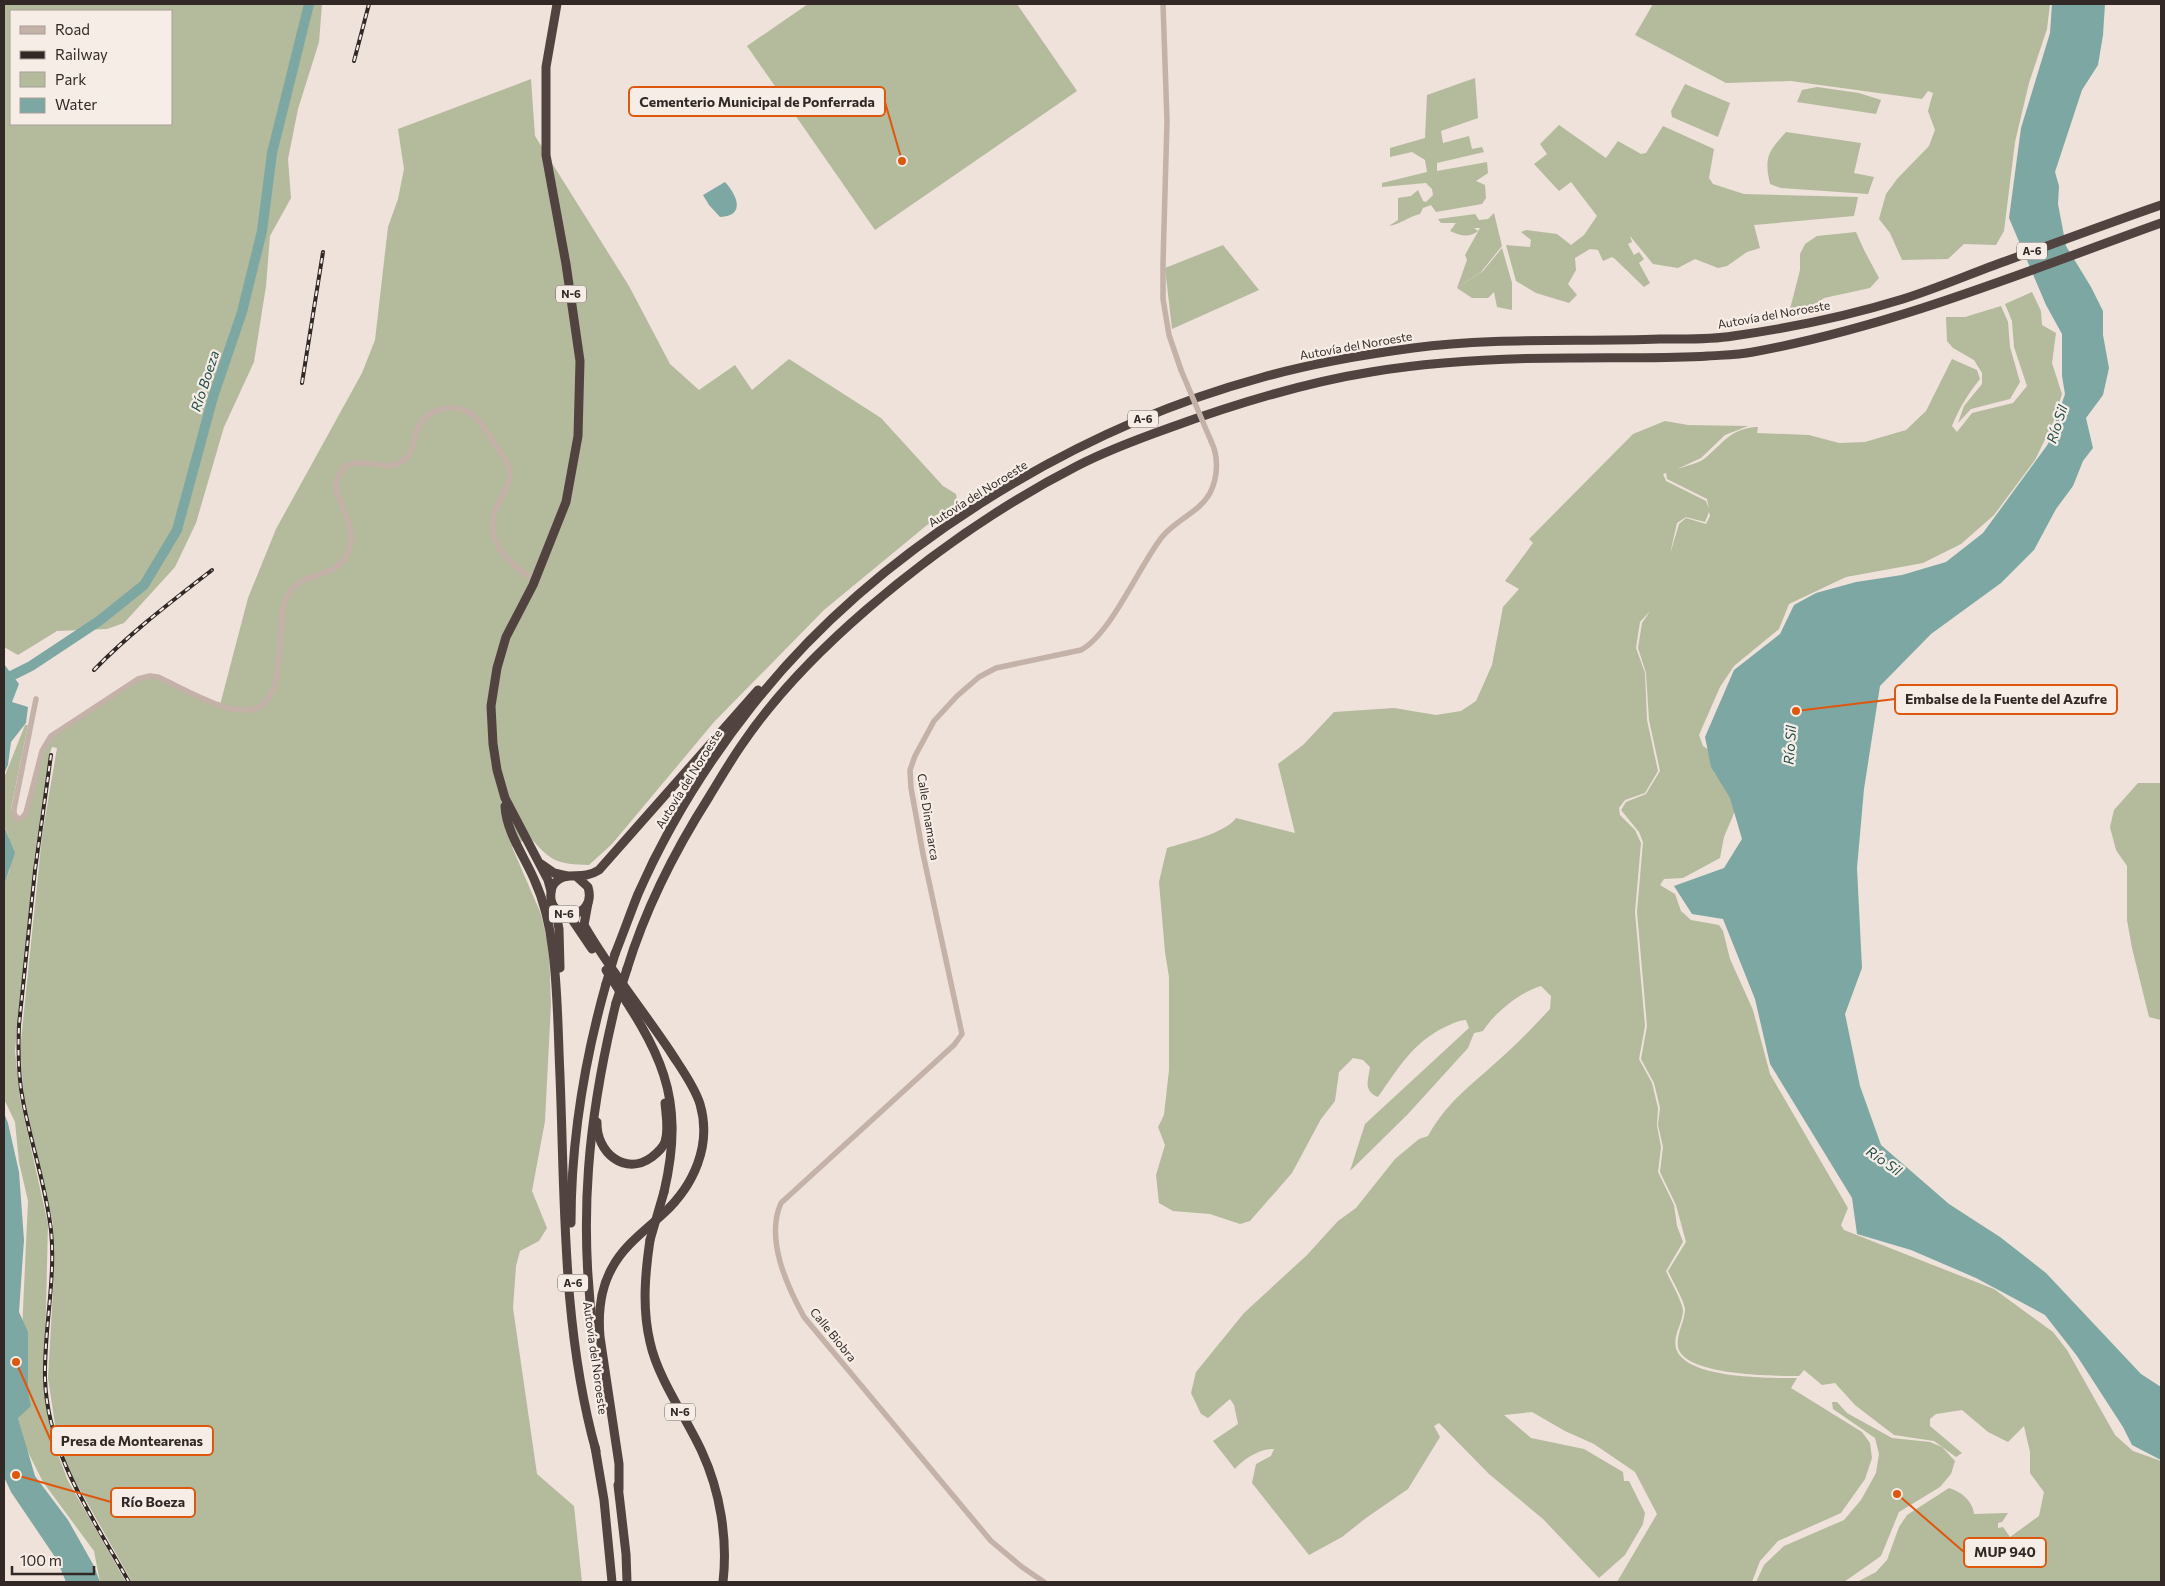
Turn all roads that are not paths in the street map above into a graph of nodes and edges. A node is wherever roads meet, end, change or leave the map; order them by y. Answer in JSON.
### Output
{"nodes":[{"id":1,"x":557,"y":4,"type":"edge"},
{"id":2,"x":1163,"y":4,"type":"edge"},
{"id":3,"x":2161,"y":205,"type":"edge"},
{"id":4,"x":2161,"y":224,"type":"edge"},
{"id":5,"x":902,"y":559,"type":"junction"},
{"id":6,"x":535,"y":580,"type":"junction"},
{"id":7,"x":36,"y":699,"type":"dead end"},
{"id":8,"x":505,"y":798,"type":"junction"},
{"id":9,"x":538,"y":860,"type":"junction"},
{"id":10,"x":572,"y":876,"type":"junction"},
{"id":11,"x":551,"y":891,"type":"junction"},
{"id":12,"x":588,"y":903,"type":"junction"},
{"id":13,"x":555,"y":908,"type":"junction"},
{"id":14,"x":582,"y":911,"type":"junction"},
{"id":15,"x":569,"y":915,"type":"junction"},
{"id":16,"x":591,"y":947,"type":"junction"},
{"id":17,"x":618,"y":1004,"type":"junction"},
{"id":18,"x":559,"y":1006,"type":"junction"},
{"id":19,"x":954,"y":1045,"type":"joint"},
{"id":20,"x":658,"y":1058,"type":"junction"},
{"id":21,"x":596,"y":1451,"type":"junction"},
{"id":22,"x":619,"y":1489,"type":"junction"},
{"id":23,"x":612,"y":1582,"type":"edge"},
{"id":24,"x":627,"y":1582,"type":"edge"},
{"id":25,"x":723,"y":1582,"type":"edge"},
{"id":26,"x":1044,"y":1582,"type":"edge"}],
"edges":[{"from":1,"to":6,"type":"highway","number":"N-6"},
{"from":2,"to":19,"type":"street","name":"Calle Dinamarca","bridge":true},
{"from":3,"to":5,"type":"highway","name":"Autovía del Noroeste","number":"A-6"},
{"from":4,"to":17,"type":"highway","name":"Autovía del Noroeste","number":"A-6","bridge":true},
{"from":5,"to":10,"type":"highway"},
{"from":5,"to":21,"type":"highway","name":"Autovía del Noroeste","number":"A-6","bridge":true},
{"from":6,"to":7,"type":"street"},
{"from":6,"to":8,"type":"highway","number":"N-6"},
{"from":8,"to":9,"type":"highway","number":"N-6"},
{"from":8,"to":18,"type":"highway"},
{"from":9,"to":10,"type":"highway"},
{"from":9,"to":11,"type":"highway","number":"N-6"},
{"from":10,"to":11,"type":"highway","number":"N-6"},
{"from":10,"to":12,"type":"highway","number":"N-6"},
{"from":11,"to":13,"type":"highway","number":"N-6"},
{"from":12,"to":14,"type":"highway","number":"N-6"},
{"from":12,"to":22,"type":"highway"},
{"from":13,"to":15,"type":"highway","number":"N-6"},
{"from":13,"to":18,"type":"highway"},
{"from":14,"to":15,"type":"highway","number":"N-6"},
{"from":14,"to":16,"type":"highway","number":"N-6"},
{"from":15,"to":16,"type":"highway","number":"N-6"},
{"from":16,"to":20,"type":"highway","number":"N-6"},
{"from":17,"to":20,"type":"highway"},
{"from":17,"to":22,"type":"highway","name":"Autovía del Noroeste","number":"A-6"},
{"from":18,"to":21,"type":"highway"},
{"from":19,"to":26,"type":"street","name":"Calle Biobra"},
{"from":20,"to":25,"type":"highway","number":"N-6","bridge":true},
{"from":21,"to":23,"type":"highway","name":"Autovía del Noroeste","number":"A-6"},
{"from":22,"to":24,"type":"highway","name":"Autovía del Noroeste","number":"A-6"}]}
